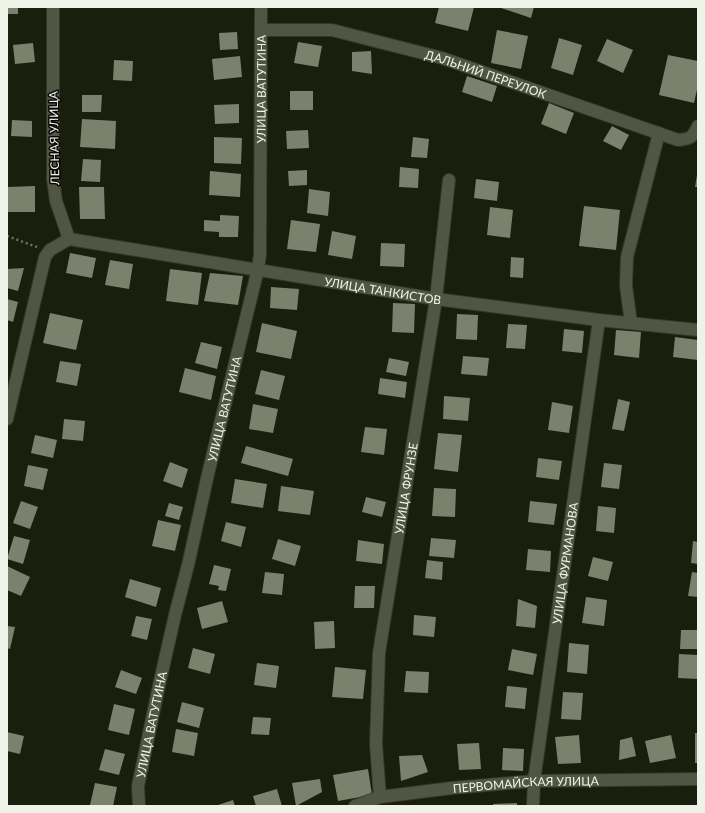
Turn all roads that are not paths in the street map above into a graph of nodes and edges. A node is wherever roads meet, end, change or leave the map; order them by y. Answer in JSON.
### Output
{"nodes":[{"id":1,"x":53,"y":7,"type":"edge"},
{"id":2,"x":261,"y":7,"type":"edge"},
{"id":3,"x":261,"y":30,"type":"junction"},
{"id":4,"x":698,"y":126,"type":"edge"},
{"id":5,"x":660,"y":133,"type":"junction"},
{"id":6,"x":449,"y":180,"type":"dead end"},
{"id":7,"x":69,"y":238,"type":"junction"},
{"id":8,"x":258,"y":269,"type":"junction"},
{"id":9,"x":436,"y":299,"type":"junction"},
{"id":10,"x":599,"y":320,"type":"junction"},
{"id":11,"x":631,"y":323,"type":"junction"},
{"id":12,"x":698,"y":330,"type":"edge"},
{"id":13,"x":7,"y":419,"type":"edge"},
{"id":14,"x":698,"y":779,"type":"edge"},
{"id":15,"x":534,"y":781,"type":"junction"},
{"id":16,"x":380,"y":797,"type":"junction"},
{"id":17,"x":139,"y":805,"type":"edge"},
{"id":18,"x":355,"y":806,"type":"edge"},
{"id":19,"x":533,"y":806,"type":"edge"}],
"edges":[{"from":1,"to":7,"type":"street","name":"ЛЕСНАЯ УЛИЦА"},
{"from":2,"to":3,"type":"street","name":"УЛИЦА ВАТУТИНА"},
{"from":3,"to":5,"type":"street","name":"ДАЛЬНИЙ ПЕРЕУЛОК"},
{"from":3,"to":8,"type":"street","name":"УЛИЦА ВАТУТИНА"},
{"from":4,"to":5,"type":"street","name":"ДАЛЬНИЙ ПЕРЕУЛОК"},
{"from":5,"to":11,"type":"street"},
{"from":6,"to":9,"type":"street","name":"УЛИЦА ФРУНЗЕ"},
{"from":7,"to":8,"type":"street","name":"УЛИЦА ТАНКИСТОВ"},
{"from":7,"to":13,"type":"street"},
{"from":8,"to":9,"type":"street","name":"УЛИЦА ТАНКИСТОВ"},
{"from":8,"to":17,"type":"street","name":"УЛИЦА ВАТУТИНА"},
{"from":9,"to":10,"type":"street","name":"УЛИЦА ТАНКИСТОВ"},
{"from":9,"to":16,"type":"street","name":"УЛИЦА ФРУНЗЕ"},
{"from":10,"to":11,"type":"street","name":"УЛИЦА ТАНКИСТОВ"},
{"from":10,"to":15,"type":"street","name":"УЛИЦА ФУРМАНОВА"},
{"from":11,"to":12,"type":"street","name":"УЛИЦА ТАНКИСТОВ"},
{"from":14,"to":15,"type":"street","name":"ПЕРВОМАЙСКАЯ УЛИЦА"},
{"from":15,"to":16,"type":"street","name":"ПЕРВОМАЙСКАЯ УЛИЦА"},
{"from":15,"to":19,"type":"street","name":"УЛИЦА ФУРМАНОВА"},
{"from":16,"to":18,"type":"street","name":"ПЕРВОМАЙСКАЯ УЛИЦА"}]}
